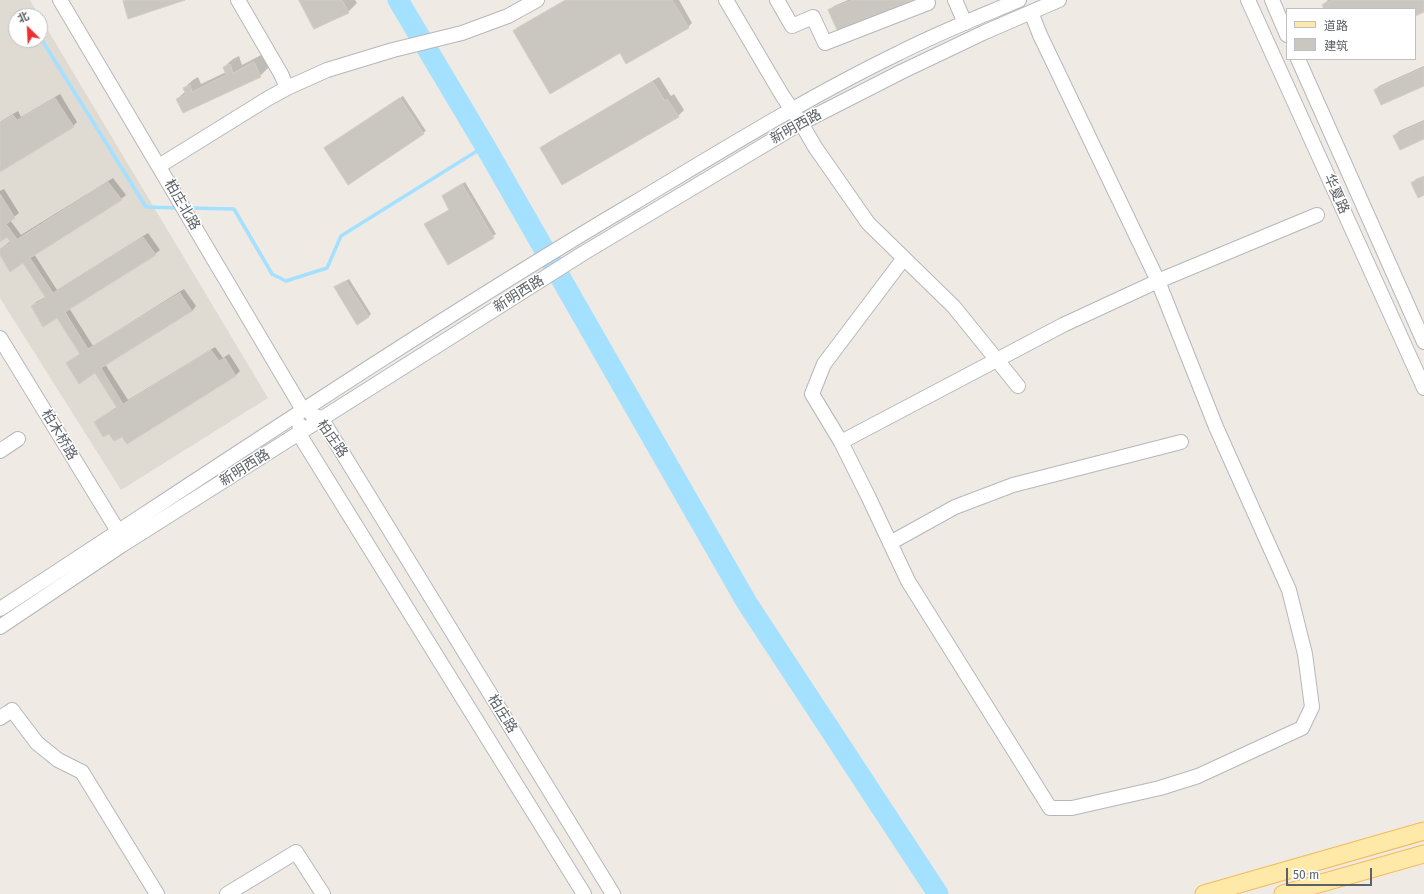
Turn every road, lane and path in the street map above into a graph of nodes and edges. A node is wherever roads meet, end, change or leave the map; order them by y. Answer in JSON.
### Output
{"nodes":[{"id":1,"x":60,"y":0,"type":"edge"},
{"id":2,"x":238,"y":0,"type":"edge"},
{"id":3,"x":537,"y":0,"type":"edge"},
{"id":4,"x":726,"y":0,"type":"edge"},
{"id":5,"x":777,"y":0,"type":"edge"},
{"id":6,"x":955,"y":0,"type":"edge"},
{"id":7,"x":1019,"y":0,"type":"edge"},
{"id":8,"x":1059,"y":0,"type":"edge"},
{"id":9,"x":1248,"y":0,"type":"edge"},
{"id":10,"x":1272,"y":0,"type":"edge"},
{"id":11,"x":928,"y":3,"type":"dead end"},
{"id":12,"x":1031,"y":12,"type":"junction"},
{"id":13,"x":965,"y":23,"type":"junction"},
{"id":14,"x":1286,"y":33,"type":"edge"},
{"id":15,"x":1298,"y":60,"type":"edge"},
{"id":16,"x":287,"y":88,"type":"junction"},
{"id":17,"x":792,"y":109,"type":"junction"},
{"id":18,"x":801,"y":123,"type":"junction"},
{"id":19,"x":159,"y":166,"type":"junction"},
{"id":20,"x":1316,"y":215,"type":"dead end"},
{"id":21,"x":904,"y":258,"type":"junction"},
{"id":22,"x":1158,"y":281,"type":"junction"},
{"id":23,"x":0,"y":338,"type":"edge"},
{"id":24,"x":1424,"y":342,"type":"edge"},
{"id":25,"x":997,"y":360,"type":"junction"},
{"id":26,"x":1423,"y":383,"type":"edge"},
{"id":27,"x":1018,"y":386,"type":"dead end"},
{"id":28,"x":302,"y":410,"type":"junction"},
{"id":29,"x":321,"y":418,"type":"junction"},
{"id":30,"x":299,"y":434,"type":"junction"},
{"id":31,"x":18,"y":439,"type":"dead end"},
{"id":32,"x":841,"y":442,"type":"junction"},
{"id":33,"x":1181,"y":442,"type":"dead end"},
{"id":34,"x":0,"y":450,"type":"edge"},
{"id":35,"x":118,"y":532,"type":"junction"},
{"id":36,"x":890,"y":543,"type":"junction"},
{"id":37,"x":0,"y":609,"type":"edge"},
{"id":38,"x":0,"y":627,"type":"edge"},
{"id":39,"x":0,"y":718,"type":"edge"},
{"id":40,"x":1424,"y":831,"type":"edge"},
{"id":41,"x":1424,"y":854,"type":"edge"},
{"id":42,"x":157,"y":894,"type":"edge"},
{"id":43,"x":227,"y":894,"type":"edge"},
{"id":44,"x":323,"y":894,"type":"edge"},
{"id":45,"x":584,"y":894,"type":"edge"},
{"id":46,"x":613,"y":894,"type":"edge"},
{"id":47,"x":1204,"y":894,"type":"edge"},
{"id":48,"x":1283,"y":894,"type":"edge"}],
"edges":[{"from":1,"to":19,"type":"street","name":"柏庄北路"},
{"from":2,"to":16,"type":"street"},
{"from":3,"to":16,"type":"street"},
{"from":4,"to":17,"type":"street"},
{"from":5,"to":11,"type":"street"},
{"from":6,"to":13,"type":"street"},
{"from":7,"to":13,"type":"street","name":"新明西路"},
{"from":8,"to":12,"type":"street","name":"新明西路"},
{"from":9,"to":26,"type":"street","name":"华夏路"},
{"from":10,"to":14,"type":"street"},
{"from":12,"to":18,"type":"street","name":"新明西路"},
{"from":12,"to":22,"type":"street"},
{"from":13,"to":17,"type":"street","name":"新明西路"},
{"from":15,"to":24,"type":"street","name":"华夏路"},
{"from":16,"to":19,"type":"street"},
{"from":17,"to":18,"type":"street"},
{"from":17,"to":28,"type":"street","name":"新明西路"},
{"from":18,"to":21,"type":"street"},
{"from":18,"to":29,"type":"street","name":"新明西路"},
{"from":19,"to":28,"type":"street","name":"柏庄北路"},
{"from":20,"to":22,"type":"street"},
{"from":21,"to":25,"type":"street"},
{"from":21,"to":32,"type":"street"},
{"from":22,"to":25,"type":"street"},
{"from":22,"to":36,"type":"street"},
{"from":23,"to":35,"type":"street","name":"柏木桥路"},
{"from":25,"to":27,"type":"street"},
{"from":25,"to":32,"type":"street"},
{"from":28,"to":29,"type":"street","name":"柏庄路"},
{"from":28,"to":30,"type":"street","name":"柏庄路"},
{"from":28,"to":35,"type":"street","name":"新明西路"},
{"from":29,"to":30,"type":"street","name":"新明西路"},
{"from":29,"to":46,"type":"street","name":"柏庄路"},
{"from":30,"to":38,"type":"street","name":"新明西路"},
{"from":30,"to":45,"type":"street","name":"柏庄路"},
{"from":31,"to":34,"type":"street"},
{"from":32,"to":36,"type":"street"},
{"from":33,"to":36,"type":"street"},
{"from":35,"to":37,"type":"street","name":"新明西路"},
{"from":39,"to":42,"type":"street"},
{"from":40,"to":47,"type":"main road"},
{"from":41,"to":48,"type":"main road"},
{"from":43,"to":44,"type":"street"}]}
